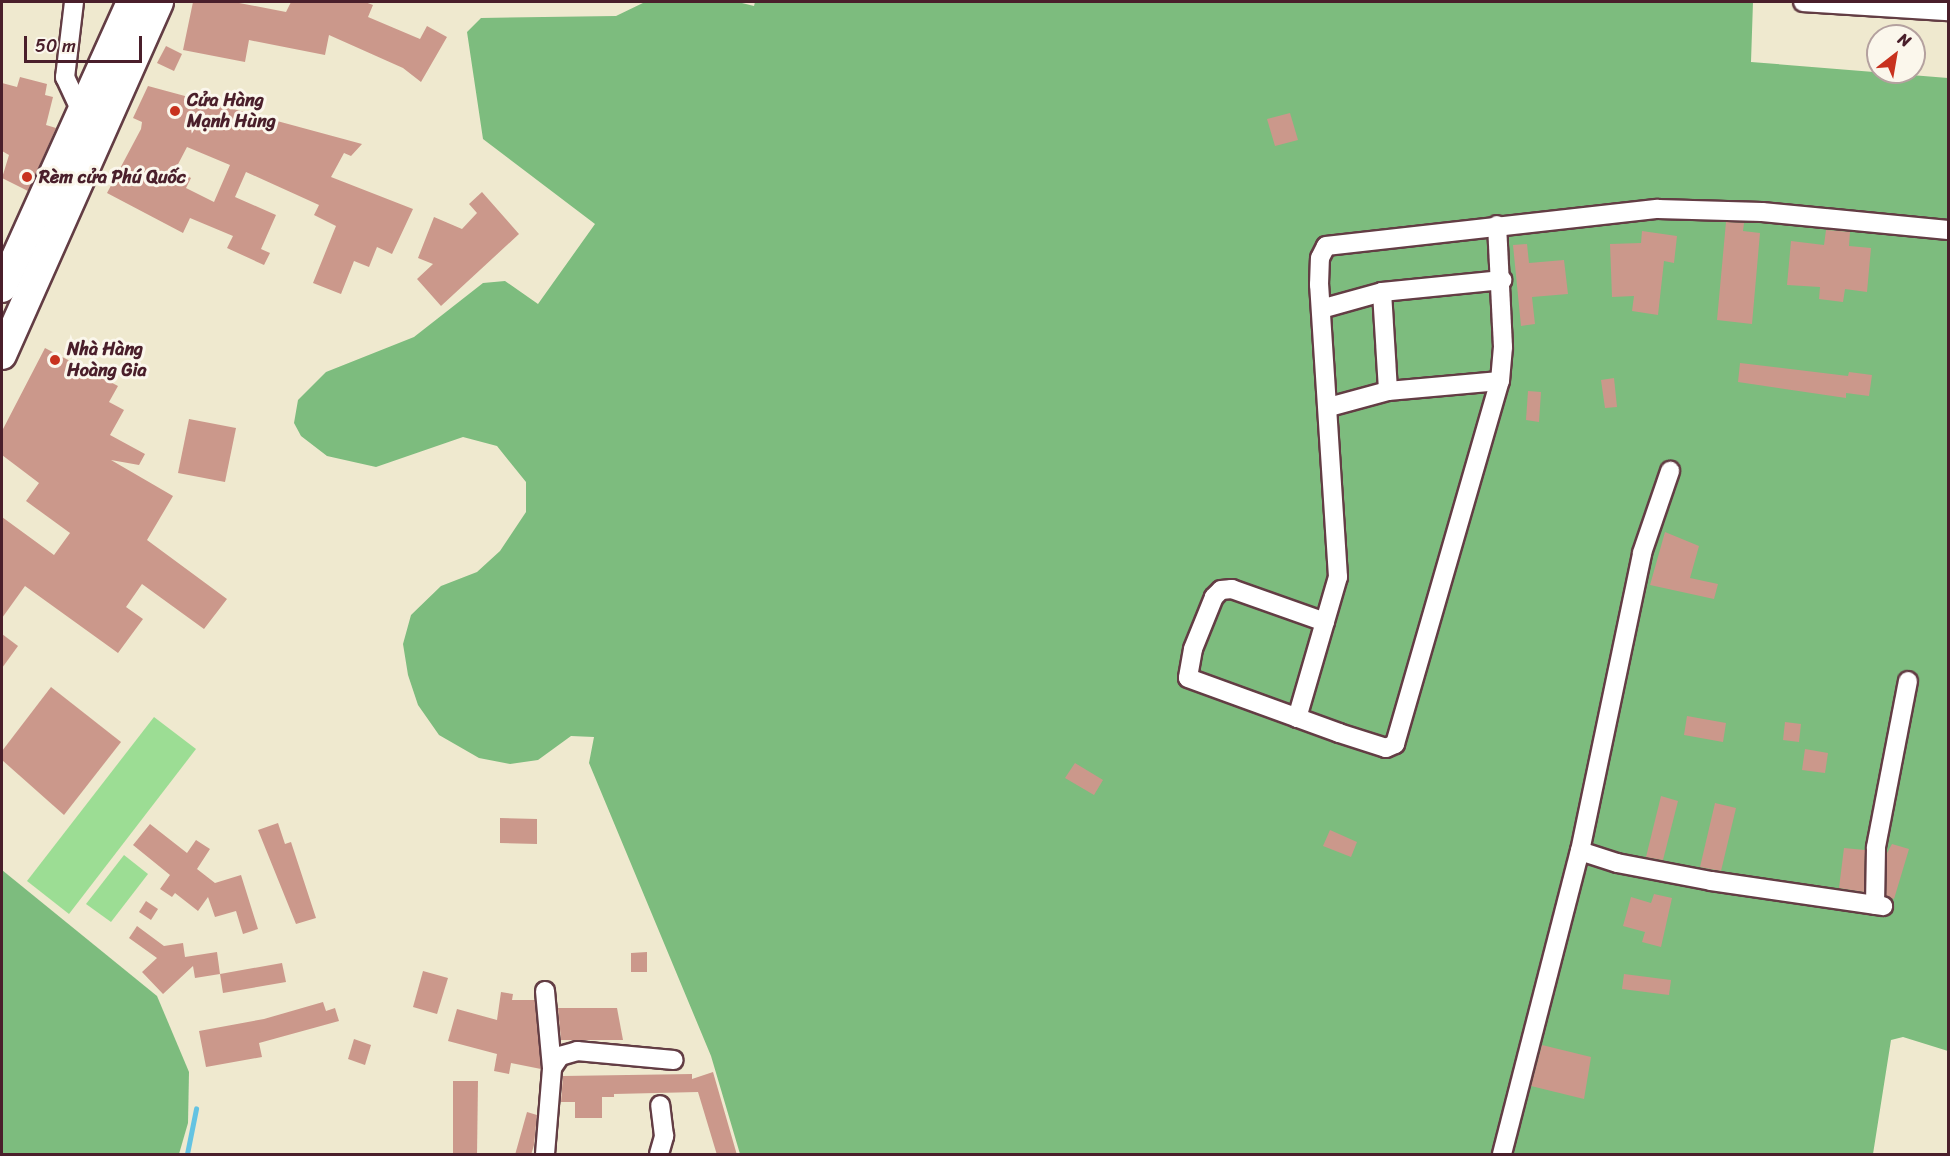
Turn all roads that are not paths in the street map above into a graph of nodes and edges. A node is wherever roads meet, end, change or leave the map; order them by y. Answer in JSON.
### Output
{"nodes":[{"id":1,"x":74,"y":2,"type":"edge"},
{"id":2,"x":131,"y":2,"type":"edge"},
{"id":3,"x":159,"y":2,"type":"edge"},
{"id":4,"x":1803,"y":2,"type":"edge"},
{"id":5,"x":1948,"y":11,"type":"edge"},
{"id":6,"x":81,"y":112,"type":"junction"},
{"id":7,"x":1497,"y":225,"type":"junction"},
{"id":8,"x":1948,"y":230,"type":"edge"},
{"id":9,"x":1502,"y":280,"type":"junction"},
{"id":10,"x":2,"y":288,"type":"edge"},
{"id":11,"x":1382,"y":292,"type":"junction"},
{"id":12,"x":1321,"y":309,"type":"junction"},
{"id":13,"x":2,"y":355,"type":"edge"},
{"id":14,"x":1500,"y":381,"type":"junction"},
{"id":15,"x":1388,"y":391,"type":"junction"},
{"id":16,"x":1329,"y":407,"type":"junction"},
{"id":17,"x":1670,"y":471,"type":"dead end"},
{"id":18,"x":1325,"y":622,"type":"junction"},
{"id":19,"x":1908,"y":681,"type":"dead end"},
{"id":20,"x":1297,"y":718,"type":"junction"},
{"id":21,"x":1580,"y":851,"type":"junction"},
{"id":22,"x":545,"y":991,"type":"dead end"},
{"id":23,"x":674,"y":1060,"type":"dead end"},
{"id":24,"x":552,"y":1068,"type":"junction"},
{"id":25,"x":660,"y":1104,"type":"dead end"},
{"id":26,"x":545,"y":1155,"type":"edge"},
{"id":27,"x":659,"y":1155,"type":"edge"},
{"id":28,"x":1502,"y":1155,"type":"edge"}],
"edges":[{"from":1,"to":6,"type":"street"},
{"from":2,"to":6,"type":"main road"},
{"from":3,"to":13,"type":"main road"},
{"from":4,"to":5,"type":"street"},
{"from":6,"to":10,"type":"main road"},
{"from":7,"to":8,"type":"street"},
{"from":7,"to":9,"type":"street"},
{"from":7,"to":12,"type":"street"},
{"from":9,"to":11,"type":"street"},
{"from":9,"to":14,"type":"street"},
{"from":11,"to":12,"type":"street"},
{"from":11,"to":15,"type":"street"},
{"from":12,"to":16,"type":"street"},
{"from":14,"to":15,"type":"street"},
{"from":14,"to":20,"type":"street"},
{"from":15,"to":16,"type":"street"},
{"from":16,"to":18,"type":"street"},
{"from":17,"to":21,"type":"street"},
{"from":18,"to":20,"type":"street"},
{"from":18,"to":20,"type":"street"},
{"from":19,"to":21,"type":"street"},
{"from":21,"to":28,"type":"street"},
{"from":22,"to":24,"type":"street"},
{"from":23,"to":24,"type":"street"},
{"from":24,"to":26,"type":"street"},
{"from":25,"to":27,"type":"street"}]}
